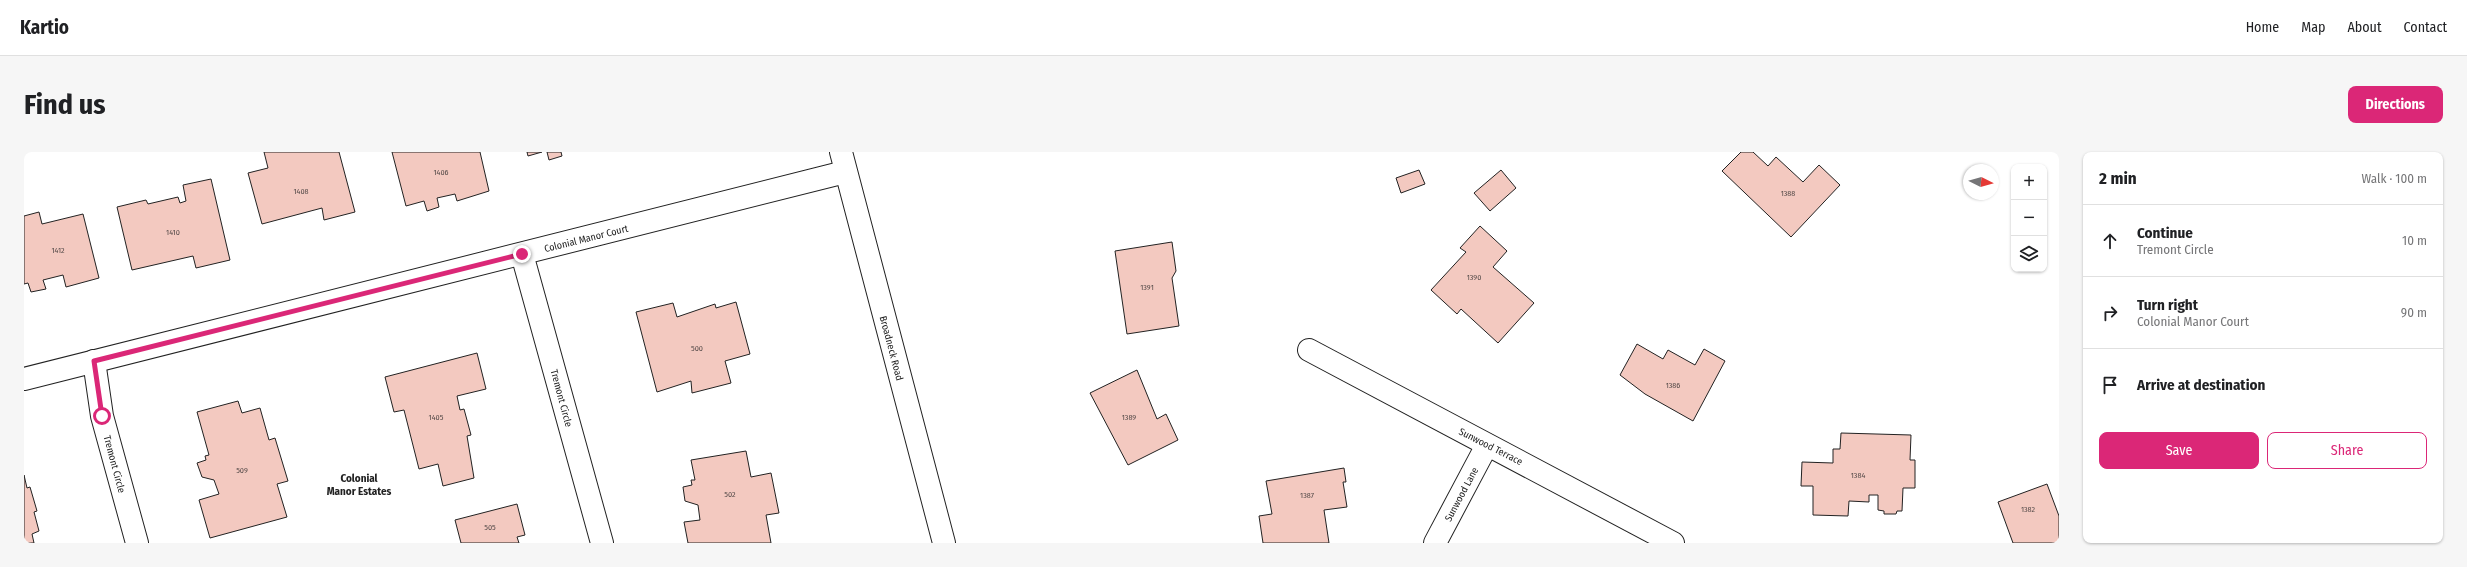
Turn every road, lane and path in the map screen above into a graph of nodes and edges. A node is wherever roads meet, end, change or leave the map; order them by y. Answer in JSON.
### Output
{"nodes":[{"id":1,"x":843,"y":162,"type":"edge"},
{"id":2,"x":522,"y":254,"type":"junction"},
{"id":3,"x":1309,"y":350,"type":"dead end"},
{"id":4,"x":94,"y":361,"type":"junction"},
{"id":5,"x":24,"y":379,"type":"edge"},
{"id":6,"x":1487,"y":445,"type":"junction"},
{"id":7,"x":136,"y":543,"type":"edge"},
{"id":8,"x":602,"y":543,"type":"edge"},
{"id":9,"x":944,"y":543,"type":"edge"},
{"id":10,"x":1435,"y":543,"type":"edge"},
{"id":11,"x":1673,"y":543,"type":"edge"}],
"edges":[{"from":1,"to":2,"type":"street","name":"Colonial Manor Court"},
{"from":1,"to":9,"type":"street","name":"Broadneck Road"},
{"from":2,"to":4,"type":"street","name":"Colonial Manor Court"},
{"from":2,"to":8,"type":"street","name":"Tremont Circle"},
{"from":3,"to":6,"type":"street","name":"Sunwood Terrace"},
{"from":4,"to":5,"type":"street","name":"Colonial Manor Court"},
{"from":4,"to":7,"type":"street","name":"Tremont Circle"},
{"from":6,"to":10,"type":"street","name":"Sunwood Lane"},
{"from":6,"to":11,"type":"street","name":"Sunwood Terrace"}]}
